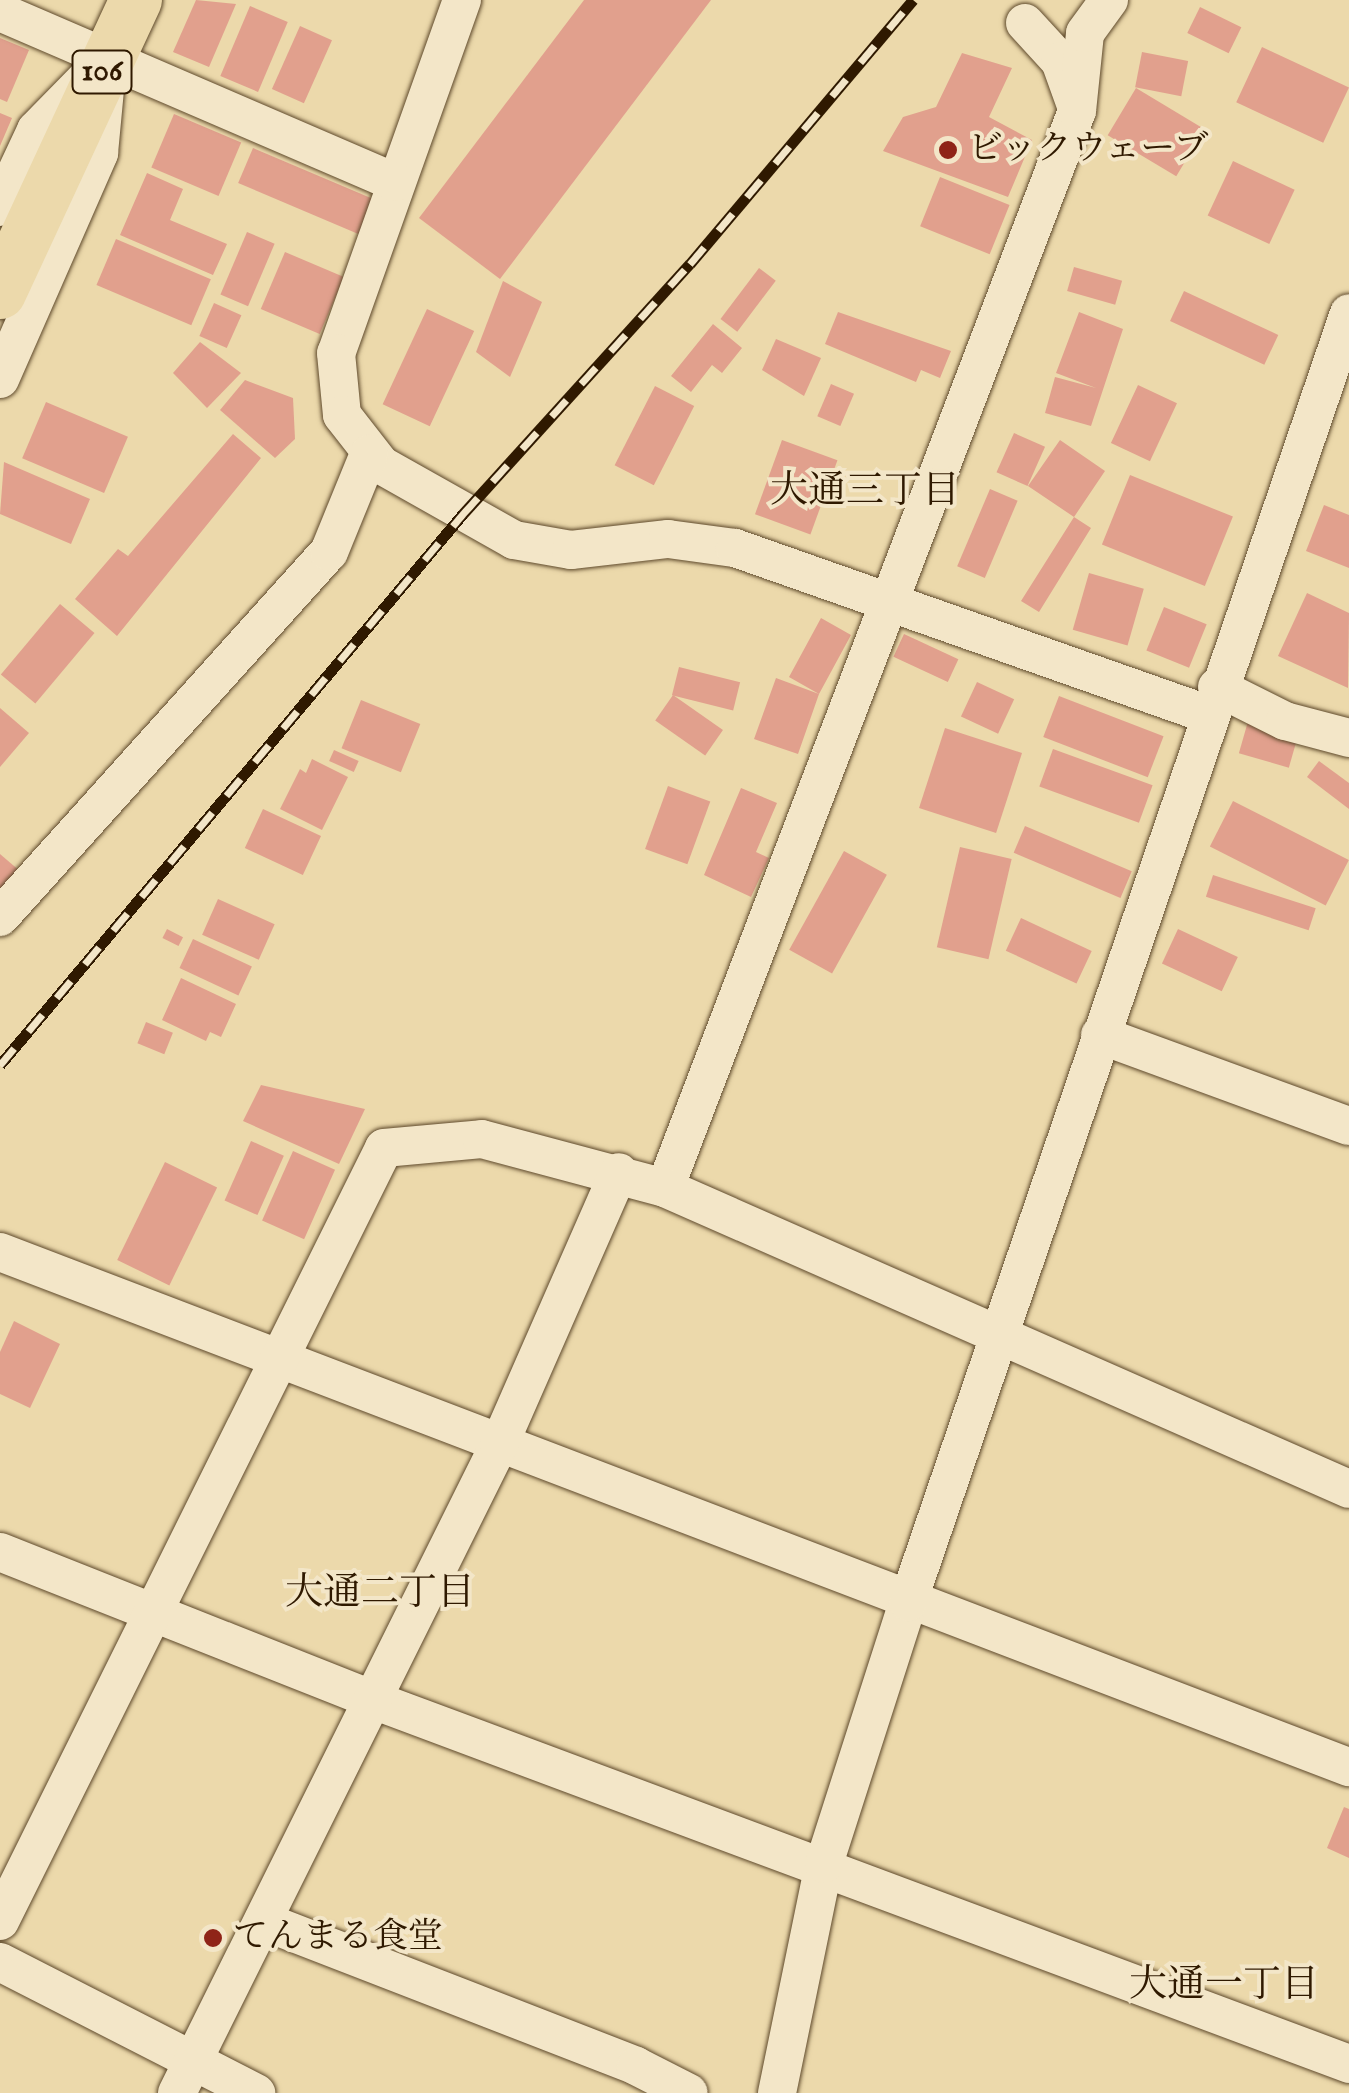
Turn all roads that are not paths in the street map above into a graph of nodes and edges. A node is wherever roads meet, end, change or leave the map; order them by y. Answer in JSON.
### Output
{"nodes":[{"id":1,"x":136,"y":0,"type":"edge"},
{"id":2,"x":462,"y":0,"type":"edge"},
{"id":3,"x":1110,"y":0,"type":"edge"},
{"id":4,"x":0,"y":12,"type":"edge"},
{"id":5,"x":1025,"y":23,"type":"dead end"},
{"id":6,"x":108,"y":58,"type":"junction"},
{"id":7,"x":1077,"y":111,"type":"junction"},
{"id":8,"x":394,"y":182,"type":"junction"},
{"id":9,"x":0,"y":207,"type":"edge"},
{"id":10,"x":0,"y":294,"type":"edge"},
{"id":11,"x":1349,"y":313,"type":"edge"},
{"id":12,"x":0,"y":378,"type":"edge"},
{"id":13,"x":369,"y":454,"type":"junction"},
{"id":14,"x":894,"y":602,"type":"junction"},
{"id":15,"x":1212,"y":700,"type":"junction"},
{"id":16,"x":1349,"y":738,"type":"edge"},
{"id":17,"x":0,"y":917,"type":"edge"},
{"id":18,"x":1100,"y":1034,"type":"junction"},
{"id":19,"x":1349,"y":1126,"type":"edge"},
{"id":20,"x":619,"y":1172,"type":"junction"},
{"id":21,"x":665,"y":1188,"type":"junction"},
{"id":22,"x":0,"y":1252,"type":"edge"},
{"id":23,"x":1000,"y":1331,"type":"junction"},
{"id":24,"x":278,"y":1359,"type":"junction"},
{"id":25,"x":500,"y":1445,"type":"junction"},
{"id":26,"x":1348,"y":1486,"type":"edge"},
{"id":27,"x":0,"y":1552,"type":"edge"},
{"id":28,"x":908,"y":1602,"type":"junction"},
{"id":29,"x":152,"y":1614,"type":"junction"},
{"id":30,"x":373,"y":1700,"type":"junction"},
{"id":31,"x":1349,"y":1767,"type":"edge"},
{"id":32,"x":824,"y":1864,"type":"junction"},
{"id":33,"x":0,"y":1921,"type":"edge"},
{"id":34,"x":264,"y":1921,"type":"junction"},
{"id":35,"x":0,"y":1962,"type":"edge"},
{"id":36,"x":1349,"y":2064,"type":"edge"},
{"id":37,"x":186,"y":2077,"type":"edge"},
{"id":38,"x":256,"y":2093,"type":"edge"},
{"id":39,"x":689,"y":2093,"type":"edge"},
{"id":40,"x":778,"y":2093,"type":"edge"}],
"edges":[{"from":1,"to":6,"type":"highway","number":"106"},
{"from":2,"to":8,"type":"street"},
{"from":3,"to":7,"type":"street"},
{"from":4,"to":6,"type":"street"},
{"from":5,"to":7,"type":"street"},
{"from":6,"to":8,"type":"street"},
{"from":6,"to":9,"type":"street"},
{"from":6,"to":10,"type":"highway","number":"106"},
{"from":6,"to":12,"type":"street"},
{"from":7,"to":14,"type":"street"},
{"from":8,"to":13,"type":"street"},
{"from":11,"to":15,"type":"street"},
{"from":13,"to":14,"type":"street"},
{"from":13,"to":17,"type":"street"},
{"from":14,"to":15,"type":"street"},
{"from":14,"to":21,"type":"street"},
{"from":15,"to":16,"type":"street"},
{"from":15,"to":18,"type":"street"},
{"from":18,"to":19,"type":"street"},
{"from":18,"to":23,"type":"street"},
{"from":20,"to":21,"type":"street"},
{"from":20,"to":24,"type":"street"},
{"from":20,"to":25,"type":"street"},
{"from":21,"to":23,"type":"street"},
{"from":22,"to":24,"type":"street"},
{"from":23,"to":26,"type":"street"},
{"from":23,"to":28,"type":"street"},
{"from":24,"to":25,"type":"street"},
{"from":24,"to":29,"type":"street"},
{"from":25,"to":28,"type":"street"},
{"from":25,"to":30,"type":"street"},
{"from":27,"to":29,"type":"street"},
{"from":28,"to":31,"type":"street"},
{"from":28,"to":32,"type":"street"},
{"from":29,"to":30,"type":"street"},
{"from":29,"to":33,"type":"street"},
{"from":30,"to":32,"type":"street"},
{"from":30,"to":34,"type":"street"},
{"from":32,"to":36,"type":"street"},
{"from":32,"to":40,"type":"street"},
{"from":34,"to":37,"type":"street"},
{"from":34,"to":39,"type":"street"},
{"from":35,"to":37,"type":"street"},
{"from":37,"to":38,"type":"street"}]}
